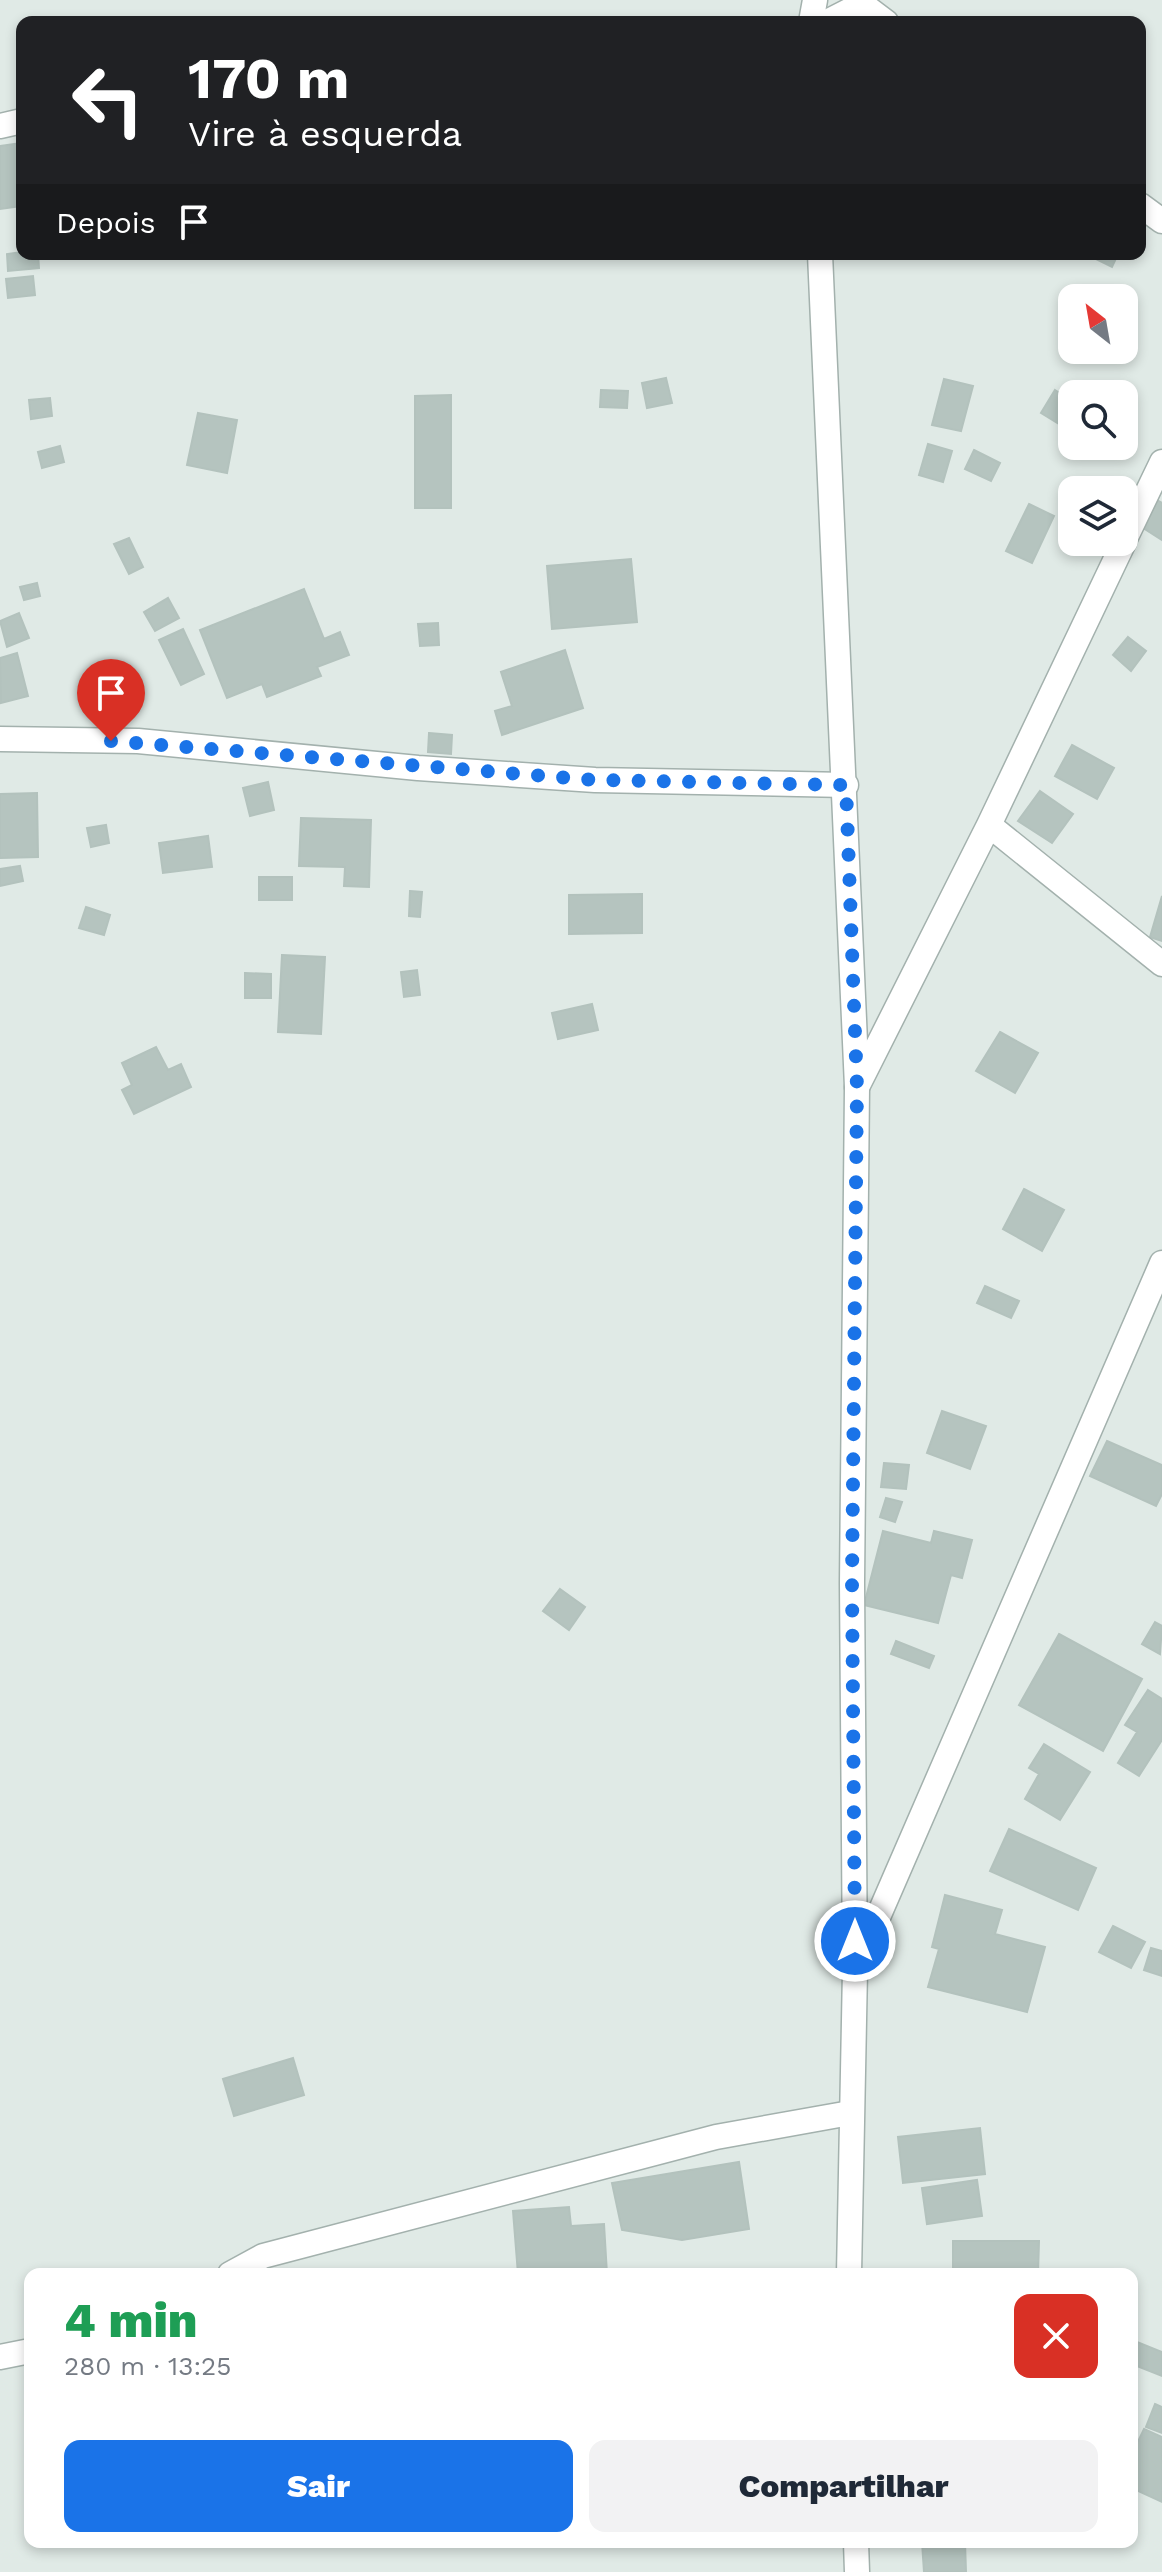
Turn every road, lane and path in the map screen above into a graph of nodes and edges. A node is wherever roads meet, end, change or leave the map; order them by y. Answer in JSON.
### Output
{"nodes":[{"id":1,"x":862,"y":2,"type":"edge"},
{"id":2,"x":838,"y":16,"type":"edge"},
{"id":3,"x":879,"y":16,"type":"edge"},
{"id":4,"x":820,"y":260,"type":"edge"},
{"id":5,"x":1162,"y":462,"type":"edge"},
{"id":6,"x":1138,"y":513,"type":"edge"},
{"id":7,"x":1117,"y":556,"type":"edge"},
{"id":8,"x":0,"y":739,"type":"edge"},
{"id":9,"x":846,"y":785,"type":"junction"},
{"id":10,"x":989,"y":825,"type":"junction"},
{"id":11,"x":1162,"y":964,"type":"edge"},
{"id":12,"x":857,"y":1087,"type":"junction"},
{"id":13,"x":1162,"y":1263,"type":"edge"},
{"id":14,"x":855,"y":1970,"type":"junction"},
{"id":15,"x":850,"y":2113,"type":"junction"},
{"id":16,"x":241,"y":2268,"type":"edge"},
{"id":17,"x":849,"y":2268,"type":"edge"},
{"id":18,"x":24,"y":2352,"type":"edge"},
{"id":19,"x":0,"y":2357,"type":"edge"},
{"id":20,"x":856,"y":2548,"type":"edge"},
{"id":21,"x":857,"y":2572,"type":"edge"}],
"edges":[{"from":1,"to":2,"type":"street"},
{"from":1,"to":3,"type":"street"},
{"from":4,"to":9,"type":"street"},
{"from":5,"to":6,"type":"street"},
{"from":7,"to":10,"type":"street"},
{"from":8,"to":9,"type":"street"},
{"from":9,"to":12,"type":"street"},
{"from":10,"to":11,"type":"street"},
{"from":10,"to":12,"type":"street"},
{"from":12,"to":14,"type":"street"},
{"from":13,"to":14,"type":"street"},
{"from":14,"to":15,"type":"street"},
{"from":15,"to":16,"type":"street"},
{"from":15,"to":17,"type":"street"},
{"from":18,"to":19,"type":"street"},
{"from":20,"to":21,"type":"street"}]}
